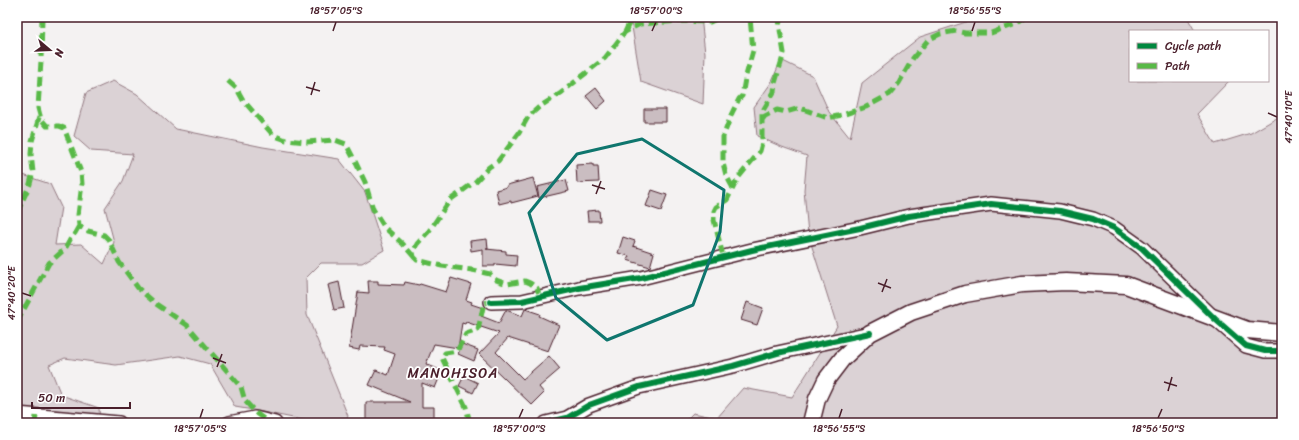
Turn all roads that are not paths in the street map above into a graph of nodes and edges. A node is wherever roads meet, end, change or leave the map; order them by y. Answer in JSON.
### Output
{"nodes":[{"id":1,"x":491,"y":302,"type":"dead end"},
{"id":2,"x":1215,"y":319,"type":"junction"},
{"id":3,"x":870,"y":333,"type":"junction"},
{"id":4,"x":1282,"y":333,"type":"edge"},
{"id":5,"x":1282,"y":351,"type":"edge"},
{"id":6,"x":17,"y":414,"type":"edge"},
{"id":7,"x":569,"y":420,"type":"edge"},
{"id":8,"x":119,"y":423,"type":"edge"},
{"id":9,"x":229,"y":423,"type":"edge"},
{"id":10,"x":275,"y":423,"type":"edge"},
{"id":11,"x":546,"y":423,"type":"edge"},
{"id":12,"x":811,"y":423,"type":"edge"}],
"edges":[{"from":1,"to":2,"type":"street"},
{"from":2,"to":3,"type":"street"},
{"from":2,"to":4,"type":"street"},
{"from":2,"to":5,"type":"street"},
{"from":3,"to":7,"type":"street"},
{"from":3,"to":12,"type":"street"},
{"from":6,"to":8,"type":"street"},
{"from":7,"to":11,"type":"street"},
{"from":9,"to":10,"type":"street"}]}
